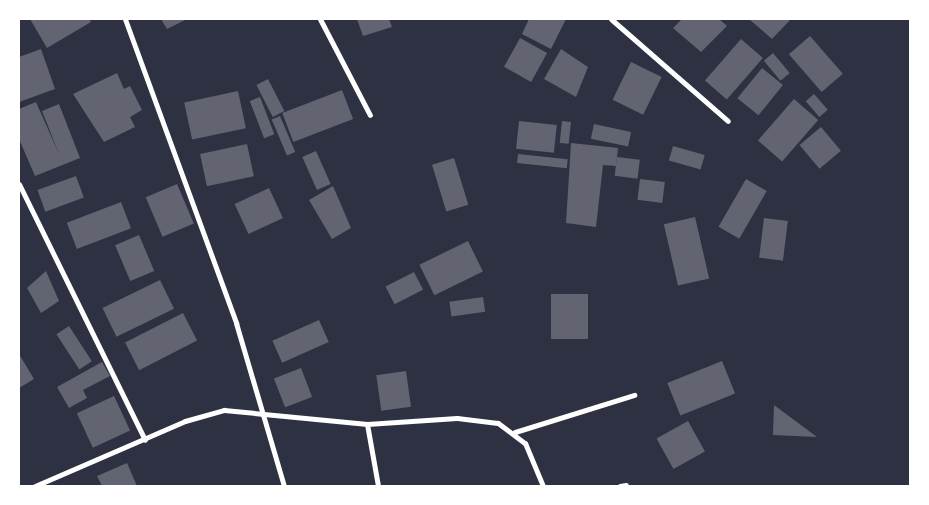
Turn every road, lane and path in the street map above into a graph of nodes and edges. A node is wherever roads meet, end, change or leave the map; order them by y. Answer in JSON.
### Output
{"nodes":[{"id":1,"x":125,"y":19,"type":"edge"},
{"id":2,"x":320,"y":19,"type":"edge"},
{"id":3,"x":611,"y":19,"type":"edge"},
{"id":4,"x":370,"y":115,"type":"dead end"},
{"id":5,"x":728,"y":121,"type":"dead end"},
{"id":6,"x":19,"y":184,"type":"edge"},
{"id":7,"x":634,"y":395,"type":"dead end"},
{"id":8,"x":263,"y":414,"type":"junction"},
{"id":9,"x":367,"y":424,"type":"junction"},
{"id":10,"x":515,"y":432,"type":"junction"},
{"id":11,"x":145,"y":440,"type":"junction"},
{"id":12,"x":35,"y":486,"type":"edge"},
{"id":13,"x":284,"y":486,"type":"edge"},
{"id":14,"x":378,"y":486,"type":"edge"},
{"id":15,"x":543,"y":486,"type":"edge"}],
"edges":[{"from":1,"to":8,"type":"street"},
{"from":2,"to":4,"type":"street"},
{"from":3,"to":5,"type":"street"},
{"from":6,"to":11,"type":"street"},
{"from":7,"to":10,"type":"street"},
{"from":8,"to":9,"type":"street"},
{"from":8,"to":11,"type":"street"},
{"from":8,"to":13,"type":"street"},
{"from":9,"to":10,"type":"street"},
{"from":9,"to":14,"type":"street"},
{"from":10,"to":15,"type":"street"},
{"from":11,"to":12,"type":"street"}]}
